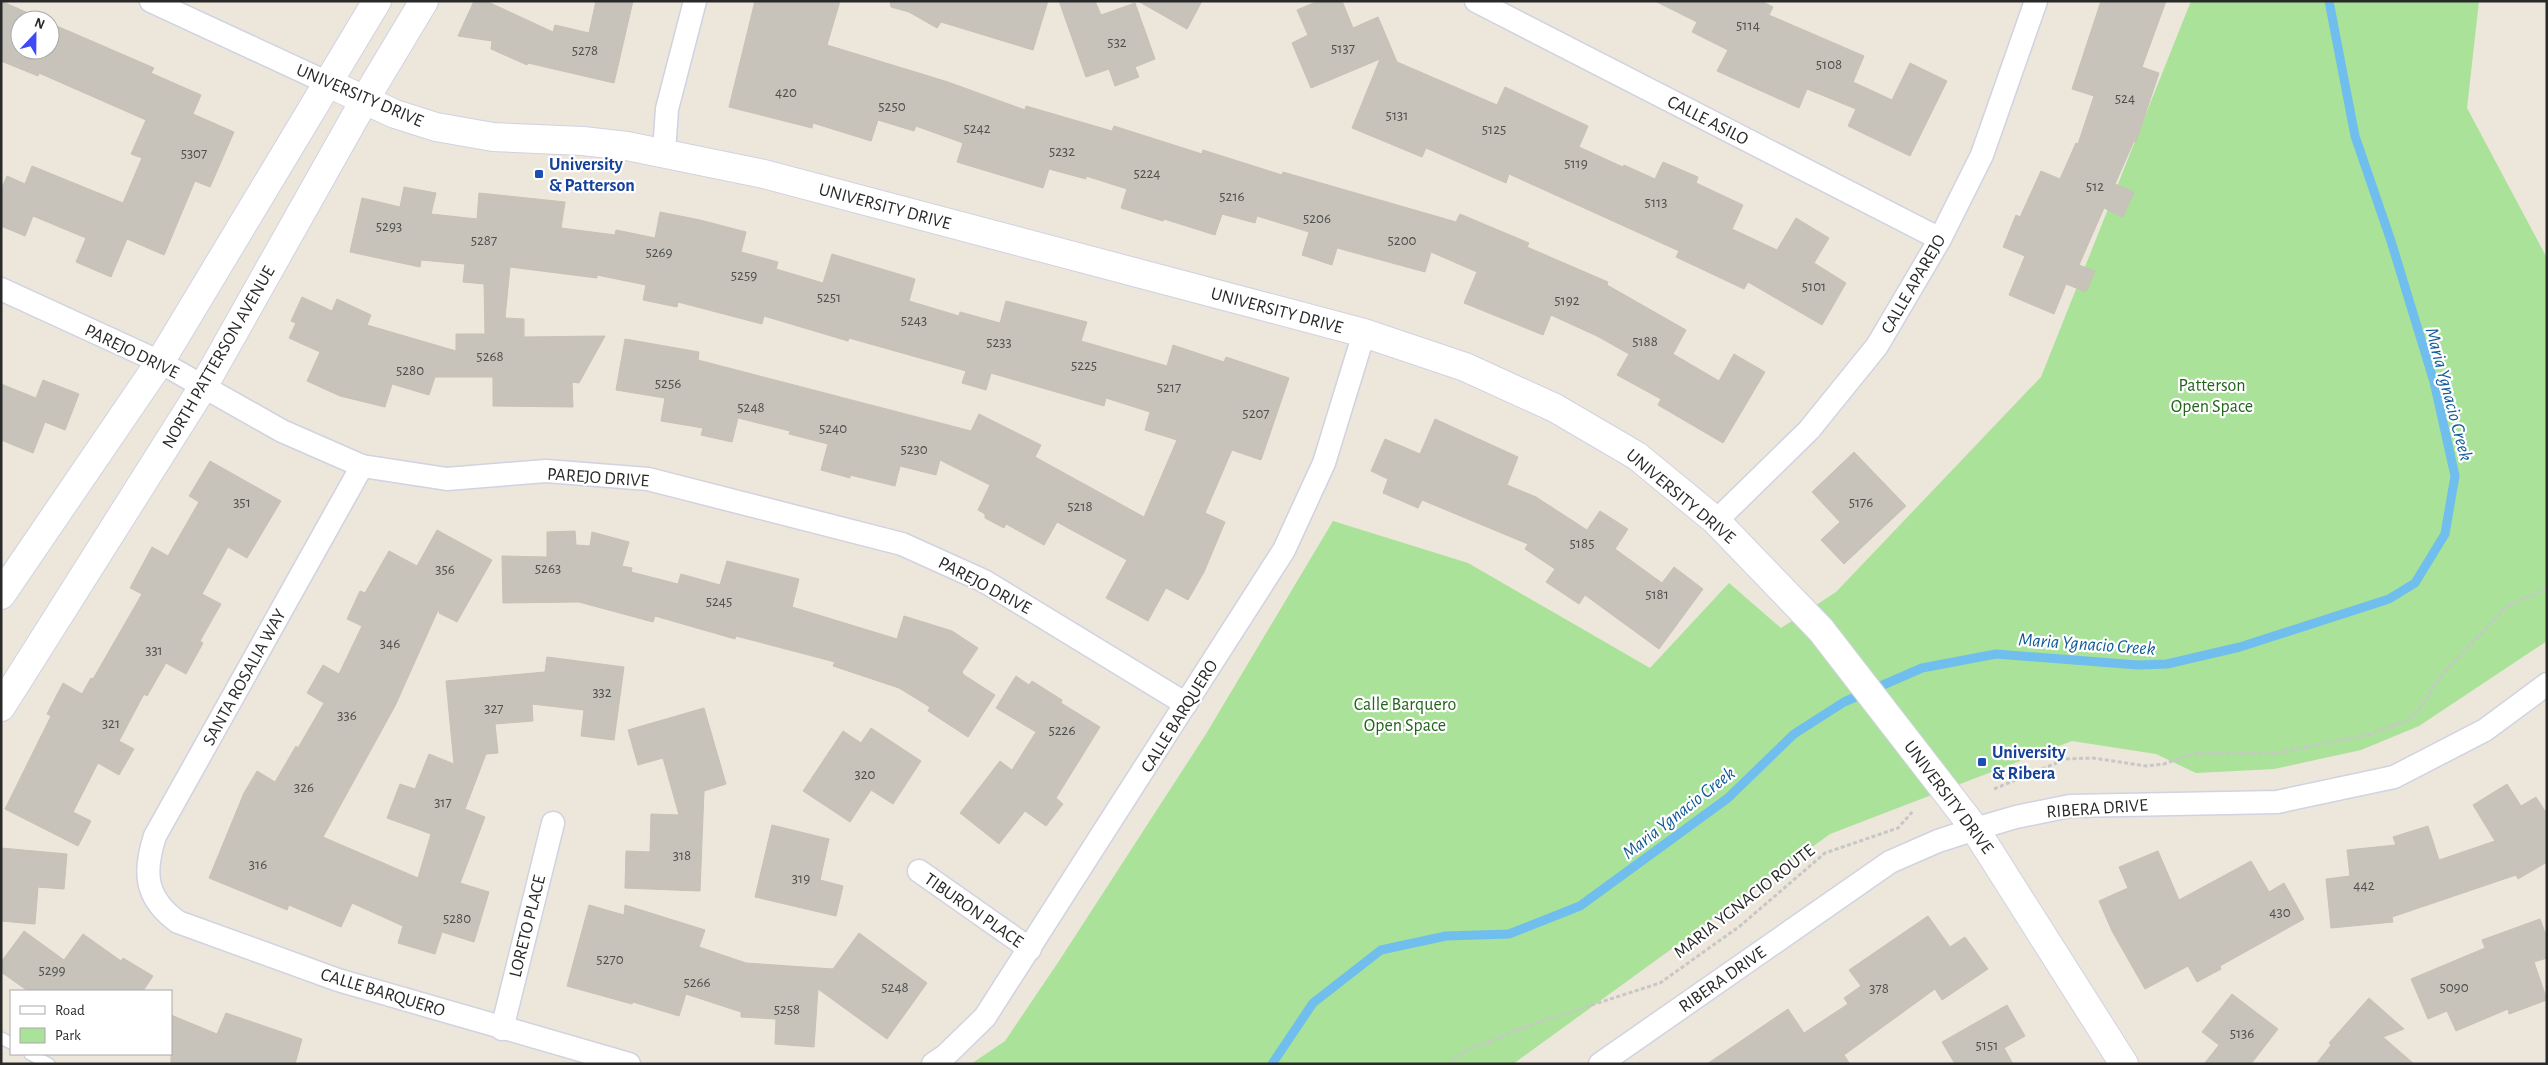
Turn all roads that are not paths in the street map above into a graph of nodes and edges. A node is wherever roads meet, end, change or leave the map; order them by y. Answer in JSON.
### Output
{"nodes":[{"id":1,"x":151,"y":1,"type":"edge"},
{"id":2,"x":377,"y":1,"type":"edge"},
{"id":3,"x":424,"y":1,"type":"edge"},
{"id":4,"x":695,"y":1,"type":"edge"},
{"id":5,"x":1476,"y":1,"type":"edge"},
{"id":6,"x":2036,"y":1,"type":"edge"},
{"id":7,"x":328,"y":83,"type":"junction"},
{"id":8,"x":364,"y":101,"type":"junction"},
{"id":9,"x":664,"y":152,"type":"junction"},
{"id":10,"x":1940,"y":239,"type":"junction"},
{"id":11,"x":1,"y":290,"type":"edge"},
{"id":12,"x":1364,"y":333,"type":"junction"},
{"id":13,"x":160,"y":362,"type":"junction"},
{"id":14,"x":203,"y":387,"type":"junction"},
{"id":15,"x":362,"y":466,"type":"junction"},
{"id":16,"x":1716,"y":521,"type":"junction"},
{"id":17,"x":1,"y":595,"type":"edge"},
{"id":18,"x":2547,"y":684,"type":"edge"},
{"id":19,"x":1186,"y":704,"type":"junction"},
{"id":20,"x":1,"y":708,"type":"edge"},
{"id":21,"x":553,"y":823,"type":"dead end"},
{"id":22,"x":1975,"y":829,"type":"junction"},
{"id":23,"x":919,"y":871,"type":"dead end"},
{"id":24,"x":152,"y":894,"type":"joint"},
{"id":25,"x":1030,"y":949,"type":"junction"},
{"id":26,"x":502,"y":1028,"type":"junction"},
{"id":27,"x":32,"y":1055,"type":"edge"},
{"id":28,"x":49,"y":1064,"type":"edge"},
{"id":29,"x":629,"y":1064,"type":"edge"},
{"id":30,"x":933,"y":1064,"type":"edge"},
{"id":31,"x":1600,"y":1064,"type":"edge"},
{"id":32,"x":2124,"y":1064,"type":"edge"}],
"edges":[{"from":1,"to":7,"type":"street","name":"UNIVERSITY DRIVE"},
{"from":2,"to":7,"type":"street"},
{"from":3,"to":8,"type":"street","name":"NORTH PATTERSON AVENUE"},
{"from":4,"to":9,"type":"street"},
{"from":5,"to":10,"type":"street","name":"CALLE ASILO"},
{"from":6,"to":10,"type":"street","name":"CALLE APAREJO"},
{"from":7,"to":8,"type":"street","name":"UNIVERSITY DRIVE"},
{"from":7,"to":13,"type":"street"},
{"from":8,"to":9,"type":"street","name":"UNIVERSITY DRIVE"},
{"from":8,"to":14,"type":"street","name":"NORTH PATTERSON AVENUE"},
{"from":9,"to":12,"type":"street","name":"UNIVERSITY DRIVE"},
{"from":10,"to":16,"type":"street","name":"CALLE APAREJO"},
{"from":11,"to":13,"type":"street","name":"PAREJO DRIVE"},
{"from":12,"to":16,"type":"street","name":"UNIVERSITY DRIVE"},
{"from":12,"to":19,"type":"street","name":"CALLE BARQUERO"},
{"from":13,"to":14,"type":"street","name":"PAREJO DRIVE"},
{"from":13,"to":17,"type":"street"},
{"from":14,"to":15,"type":"street","name":"PAREJO DRIVE"},
{"from":14,"to":20,"type":"street","name":"NORTH PATTERSON AVENUE"},
{"from":15,"to":19,"type":"street","name":"PAREJO DRIVE"},
{"from":15,"to":24,"type":"street","name":"SANTA ROSALIA WAY"},
{"from":16,"to":22,"type":"street","name":"UNIVERSITY DRIVE"},
{"from":18,"to":22,"type":"street","name":"RIBERA DRIVE"},
{"from":19,"to":25,"type":"street","name":"CALLE BARQUERO"},
{"from":21,"to":26,"type":"street","name":"LORETO PLACE"},
{"from":22,"to":31,"type":"street","name":"RIBERA DRIVE"},
{"from":22,"to":32,"type":"street","name":"UNIVERSITY DRIVE"},
{"from":23,"to":25,"type":"street","name":"TIBURON PLACE"},
{"from":24,"to":26,"type":"street","name":"CALLE BARQUERO"},
{"from":25,"to":30,"type":"street","name":"CALLE BARQUERO"},
{"from":26,"to":29,"type":"street","name":"CALLE BARQUERO"},
{"from":27,"to":28,"type":"lane"}]}
